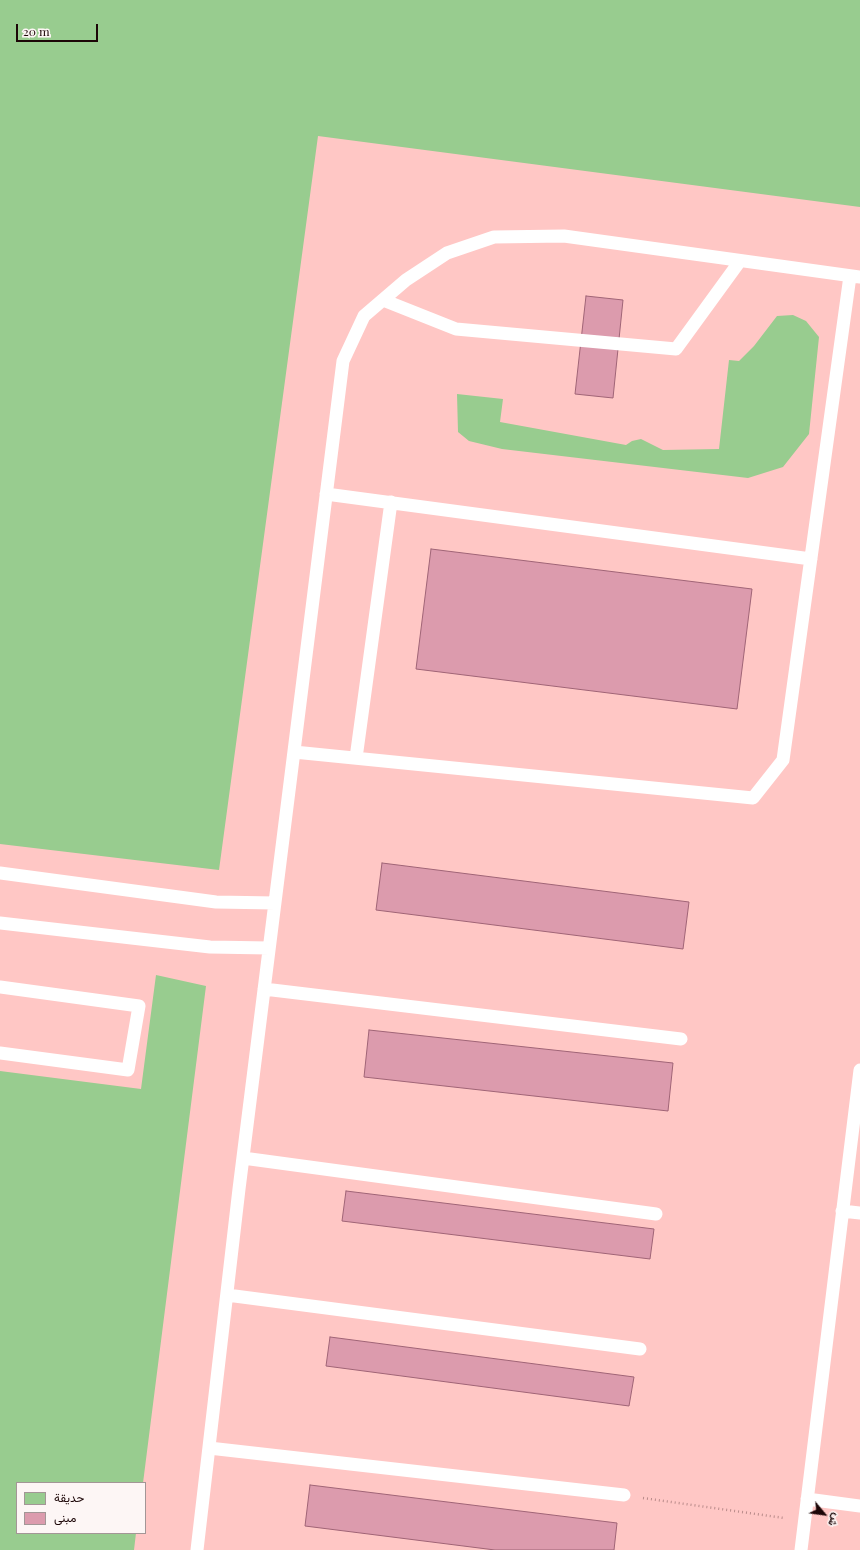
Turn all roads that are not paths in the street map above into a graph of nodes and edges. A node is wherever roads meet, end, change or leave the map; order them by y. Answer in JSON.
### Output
{"nodes":[{"id":1,"x":740,"y":261,"type":"junction"},
{"id":2,"x":855,"y":277,"type":"edge"},
{"id":3,"x":383,"y":300,"type":"junction"},
{"id":4,"x":326,"y":494,"type":"junction"},
{"id":5,"x":391,"y":502,"type":"junction"},
{"id":6,"x":811,"y":559,"type":"junction"},
{"id":7,"x":294,"y":752,"type":"junction"},
{"id":8,"x":356,"y":758,"type":"junction"},
{"id":9,"x":0,"y":873,"type":"edge"},
{"id":10,"x":275,"y":903,"type":"junction"},
{"id":11,"x":0,"y":923,"type":"edge"},
{"id":12,"x":269,"y":948,"type":"junction"},
{"id":13,"x":0,"y":987,"type":"edge"},
{"id":14,"x":264,"y":989,"type":"junction"},
{"id":15,"x":681,"y":1039,"type":"dead end"},
{"id":16,"x":0,"y":1053,"type":"edge"},
{"id":17,"x":860,"y":1070,"type":"edge"},
{"id":18,"x":243,"y":1158,"type":"junction"},
{"id":19,"x":842,"y":1211,"type":"junction"},
{"id":20,"x":860,"y":1213,"type":"edge"},
{"id":21,"x":656,"y":1214,"type":"dead end"},
{"id":22,"x":227,"y":1295,"type":"junction"},
{"id":23,"x":640,"y":1349,"type":"dead end"},
{"id":24,"x":209,"y":1448,"type":"junction"},
{"id":25,"x":624,"y":1495,"type":"road end"},
{"id":26,"x":807,"y":1499,"type":"junction"},
{"id":27,"x":860,"y":1506,"type":"edge"},
{"id":28,"x":197,"y":1550,"type":"edge"},
{"id":29,"x":801,"y":1550,"type":"edge"}],
"edges":[{"from":1,"to":2,"type":"lane"},
{"from":1,"to":3,"type":"lane"},
{"from":1,"to":3,"type":"lane"},
{"from":2,"to":6,"type":"lane"},
{"from":3,"to":4,"type":"lane"},
{"from":4,"to":5,"type":"lane"},
{"from":4,"to":7,"type":"lane"},
{"from":5,"to":6,"type":"lane"},
{"from":5,"to":8,"type":"lane"},
{"from":6,"to":8,"type":"lane"},
{"from":7,"to":8,"type":"lane"},
{"from":7,"to":10,"type":"lane"},
{"from":9,"to":10,"type":"lane"},
{"from":10,"to":12,"type":"lane"},
{"from":11,"to":12,"type":"lane"},
{"from":12,"to":14,"type":"lane"},
{"from":13,"to":16,"type":"lane"},
{"from":14,"to":15,"type":"lane"},
{"from":14,"to":18,"type":"lane"},
{"from":17,"to":19,"type":"lane"},
{"from":18,"to":21,"type":"lane"},
{"from":18,"to":22,"type":"lane"},
{"from":19,"to":20,"type":"lane"},
{"from":19,"to":26,"type":"lane"},
{"from":22,"to":23,"type":"lane"},
{"from":22,"to":24,"type":"lane"},
{"from":24,"to":25,"type":"lane"},
{"from":24,"to":28,"type":"lane"},
{"from":26,"to":27,"type":"lane"},
{"from":26,"to":29,"type":"lane"}]}
